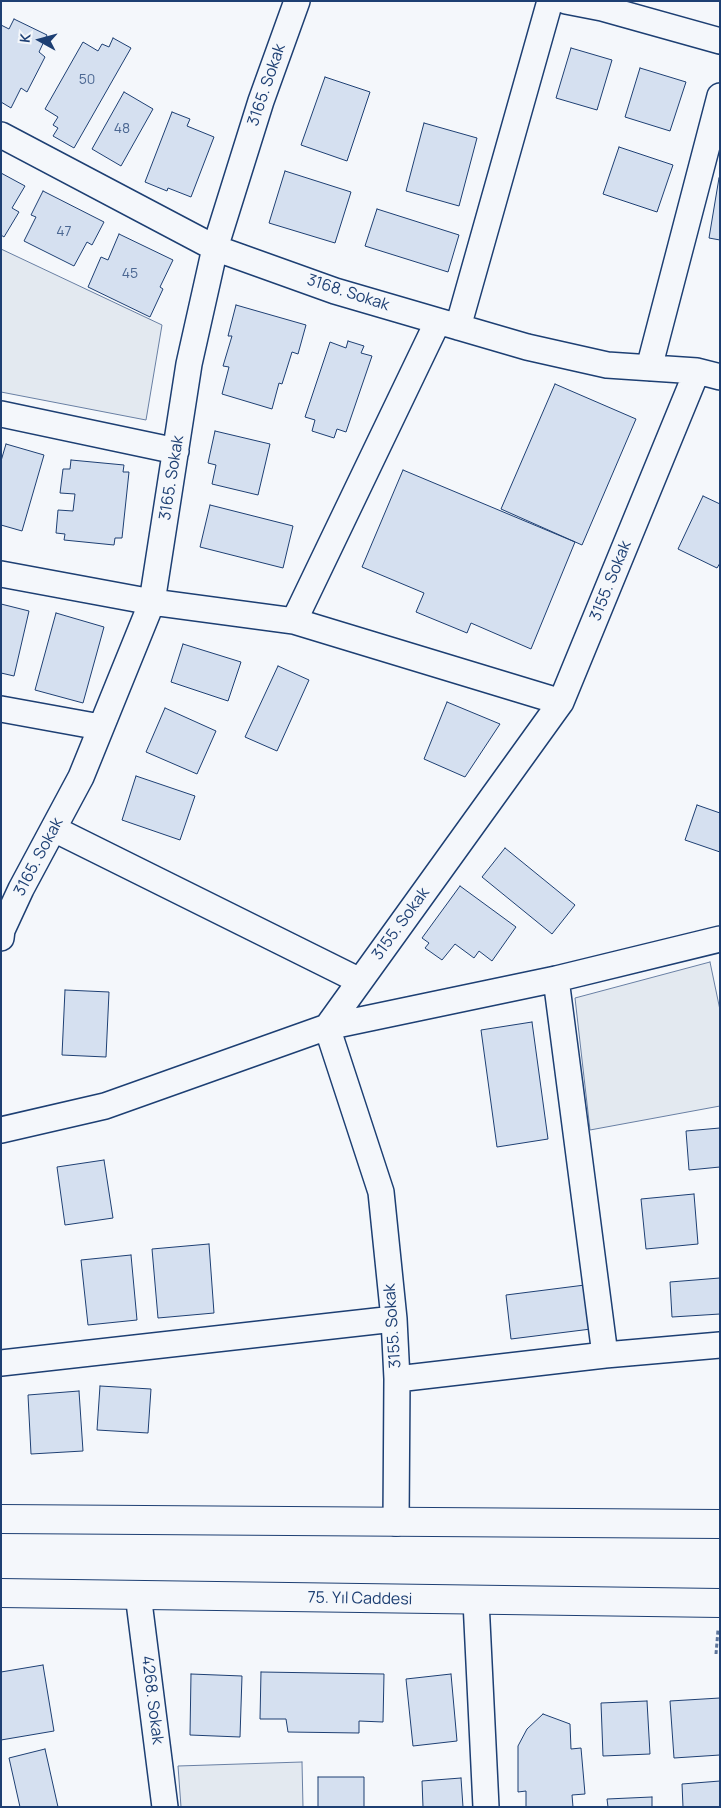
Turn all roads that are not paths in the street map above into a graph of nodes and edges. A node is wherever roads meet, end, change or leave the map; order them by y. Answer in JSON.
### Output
{"nodes":[{"id":1,"x":297,"y":1,"type":"edge"},
{"id":2,"x":550,"y":1,"type":"edge"},
{"id":3,"x":566,"y":1,"type":"edge"},
{"id":4,"x":720,"y":41,"type":"edge"},
{"id":5,"x":720,"y":96,"type":"edge"},
{"id":6,"x":1,"y":135,"type":"edge"},
{"id":7,"x":215,"y":248,"type":"junction"},
{"id":8,"x":448,"y":324,"type":"junction"},
{"id":9,"x":649,"y":368,"type":"junction"},
{"id":10,"x":708,"y":374,"type":"edge"},
{"id":11,"x":1,"y":414,"type":"edge"},
{"id":12,"x":176,"y":451,"type":"junction"},
{"id":13,"x":1,"y":574,"type":"edge"},
{"id":14,"x":152,"y":602,"type":"junction"},
{"id":15,"x":294,"y":621,"type":"junction"},
{"id":16,"x":561,"y":702,"type":"junction"},
{"id":17,"x":1,"y":709,"type":"edge"},
{"id":18,"x":100,"y":727,"type":"junction"},
{"id":19,"x":54,"y":829,"type":"junction"},
{"id":20,"x":2,"y":932,"type":"edge"},
{"id":21,"x":720,"y":939,"type":"edge"},
{"id":22,"x":556,"y":979,"type":"junction"},
{"id":23,"x":360,"y":981,"type":"junction"},
{"id":24,"x":327,"y":1027,"type":"junction"},
{"id":25,"x":2,"y":1124,"type":"edge"},
{"id":26,"x":394,"y":1319,"type":"junction"},
{"id":27,"x":720,"y":1345,"type":"edge"},
{"id":28,"x":606,"y":1355,"type":"junction"},
{"id":29,"x":1,"y":1364,"type":"edge"},
{"id":30,"x":397,"y":1379,"type":"junction"},
{"id":31,"x":1,"y":1519,"type":"edge"},
{"id":32,"x":396,"y":1523,"type":"junction"},
{"id":33,"x":720,"y":1524,"type":"edge"},
{"id":34,"x":1,"y":1593,"type":"edge"},
{"id":35,"x":138,"y":1594,"type":"junction"},
{"id":36,"x":476,"y":1601,"type":"junction"},
{"id":37,"x":720,"y":1603,"type":"edge"},
{"id":38,"x":165,"y":1807,"type":"edge"},
{"id":39,"x":486,"y":1807,"type":"edge"}],
"edges":[{"from":1,"to":7,"type":"street","name":"3165. Sokak"},
{"from":2,"to":8,"type":"street"},
{"from":3,"to":4,"type":"street"},
{"from":5,"to":9,"type":"street"},
{"from":6,"to":7,"type":"street","name":"3168. Sokak"},
{"from":7,"to":8,"type":"street","name":"3168. Sokak"},
{"from":7,"to":12,"type":"street","name":"3165. Sokak"},
{"from":8,"to":9,"type":"street","name":"3168. Sokak"},
{"from":8,"to":15,"type":"street"},
{"from":9,"to":10,"type":"street","name":"3168. Sokak"},
{"from":10,"to":16,"type":"street","name":"3155. Sokak"},
{"from":11,"to":12,"type":"street"},
{"from":12,"to":14,"type":"street","name":"3165. Sokak"},
{"from":13,"to":14,"type":"street"},
{"from":14,"to":15,"type":"street"},
{"from":14,"to":18,"type":"street","name":"3165. Sokak"},
{"from":15,"to":16,"type":"street"},
{"from":16,"to":23,"type":"street","name":"3155. Sokak"},
{"from":17,"to":18,"type":"street"},
{"from":18,"to":19,"type":"street","name":"3165. Sokak"},
{"from":19,"to":20,"type":"street","name":"3165. Sokak"},
{"from":19,"to":23,"type":"street"},
{"from":21,"to":22,"type":"street"},
{"from":22,"to":24,"type":"street"},
{"from":22,"to":28,"type":"street"},
{"from":23,"to":24,"type":"street","name":"3155. Sokak"},
{"from":24,"to":25,"type":"street"},
{"from":24,"to":26,"type":"street","name":"3155. Sokak"},
{"from":26,"to":29,"type":"street"},
{"from":26,"to":30,"type":"street","name":"3155. Sokak"},
{"from":27,"to":28,"type":"street"},
{"from":28,"to":30,"type":"street"},
{"from":30,"to":32,"type":"street","name":"3155. Sokak"},
{"from":31,"to":32,"type":"main road"},
{"from":32,"to":33,"type":"main road"},
{"from":34,"to":35,"type":"main road","name":"75. Yıl Caddesi"},
{"from":35,"to":36,"type":"main road","name":"75. Yıl Caddesi"},
{"from":35,"to":38,"type":"street","name":"4268. Sokak"},
{"from":36,"to":37,"type":"main road","name":"75. Yıl Caddesi"},
{"from":36,"to":39,"type":"street"}]}
